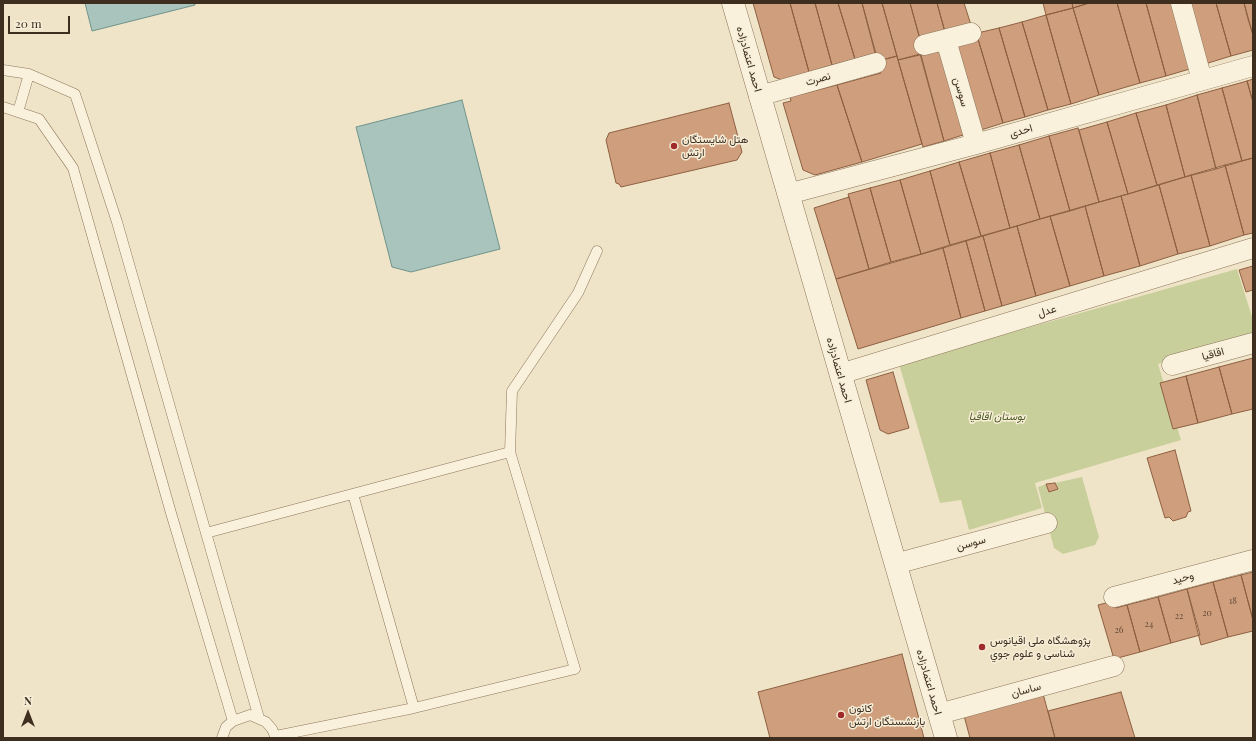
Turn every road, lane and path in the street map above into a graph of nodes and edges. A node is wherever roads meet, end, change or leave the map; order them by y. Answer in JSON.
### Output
{"nodes":[{"id":1,"x":733,"y":3,"type":"edge"},
{"id":2,"x":1181,"y":3,"type":"edge"},
{"id":3,"x":970,"y":33,"type":"dead end"},
{"id":4,"x":946,"y":40,"type":"junction"},
{"id":5,"x":924,"y":45,"type":"dead end"},
{"id":6,"x":876,"y":63,"type":"dead end"},
{"id":7,"x":1253,"y":66,"type":"edge"},
{"id":8,"x":3,"y":70,"type":"edge"},
{"id":9,"x":29,"y":74,"type":"junction"},
{"id":10,"x":1202,"y":80,"type":"junction"},
{"id":11,"x":759,"y":96,"type":"junction"},
{"id":12,"x":3,"y":107,"type":"edge"},
{"id":13,"x":18,"y":112,"type":"junction"},
{"id":14,"x":976,"y":144,"type":"junction"},
{"id":15,"x":788,"y":194,"type":"junction"},
{"id":16,"x":1253,"y":248,"type":"edge"},
{"id":17,"x":597,"y":251,"type":"dead end"},
{"id":18,"x":1253,"y":343,"type":"edge"},
{"id":19,"x":1172,"y":366,"type":"dead end"},
{"id":20,"x":840,"y":374,"type":"junction"},
{"id":21,"x":510,"y":452,"type":"junction"},
{"id":22,"x":353,"y":494,"type":"junction"},
{"id":23,"x":1047,"y":523,"type":"dead end"},
{"id":24,"x":206,"y":533,"type":"junction"},
{"id":25,"x":1253,"y":560,"type":"edge"},
{"id":26,"x":895,"y":564,"type":"junction"},
{"id":27,"x":1114,"y":597,"type":"dead end"},
{"id":28,"x":1114,"y":666,"type":"dead end"},
{"id":29,"x":414,"y":708,"type":"junction"},
{"id":30,"x":939,"y":714,"type":"junction"},
{"id":31,"x":259,"y":718,"type":"junction"},
{"id":32,"x":233,"y":721,"type":"junction"},
{"id":33,"x":276,"y":737,"type":"edge"},
{"id":34,"x":222,"y":738,"type":"edge"},
{"id":35,"x":946,"y":738,"type":"edge"}],
"edges":[{"from":1,"to":11,"type":"street","name":"احمد اعتمادزاده"},
{"from":2,"to":10,"type":"street"},
{"from":3,"to":4,"type":"street"},
{"from":4,"to":5,"type":"street"},
{"from":4,"to":14,"type":"street","name":"سوسن"},
{"from":6,"to":11,"type":"street","name":"نصرت"},
{"from":7,"to":10,"type":"street","name":"احدی"},
{"from":8,"to":9,"type":"lane"},
{"from":9,"to":13,"type":"lane"},
{"from":9,"to":24,"type":"lane"},
{"from":10,"to":14,"type":"street","name":"احدی"},
{"from":11,"to":15,"type":"street","name":"احمد اعتمادزاده"},
{"from":12,"to":13,"type":"lane"},
{"from":13,"to":32,"type":"lane"},
{"from":14,"to":15,"type":"street","name":"احدی"},
{"from":15,"to":20,"type":"street","name":"احمد اعتمادزاده"},
{"from":16,"to":20,"type":"street","name":"عدل"},
{"from":17,"to":21,"type":"lane"},
{"from":18,"to":19,"type":"street","name":"اقاقیا"},
{"from":20,"to":26,"type":"street","name":"احمد اعتمادزاده"},
{"from":21,"to":22,"type":"lane"},
{"from":21,"to":29,"type":"lane"},
{"from":22,"to":24,"type":"lane"},
{"from":22,"to":29,"type":"lane"},
{"from":23,"to":26,"type":"street","name":"سوسن"},
{"from":24,"to":31,"type":"lane"},
{"from":25,"to":27,"type":"street","name":"وحید"},
{"from":26,"to":30,"type":"street","name":"احمد اعتمادزاده"},
{"from":28,"to":30,"type":"street","name":"ساسان"},
{"from":29,"to":33,"type":"lane"},
{"from":30,"to":35,"type":"street","name":"احمد اعتمادزاده"},
{"from":31,"to":32,"type":"lane"},
{"from":31,"to":33,"type":"lane"},
{"from":32,"to":34,"type":"lane"}]}
